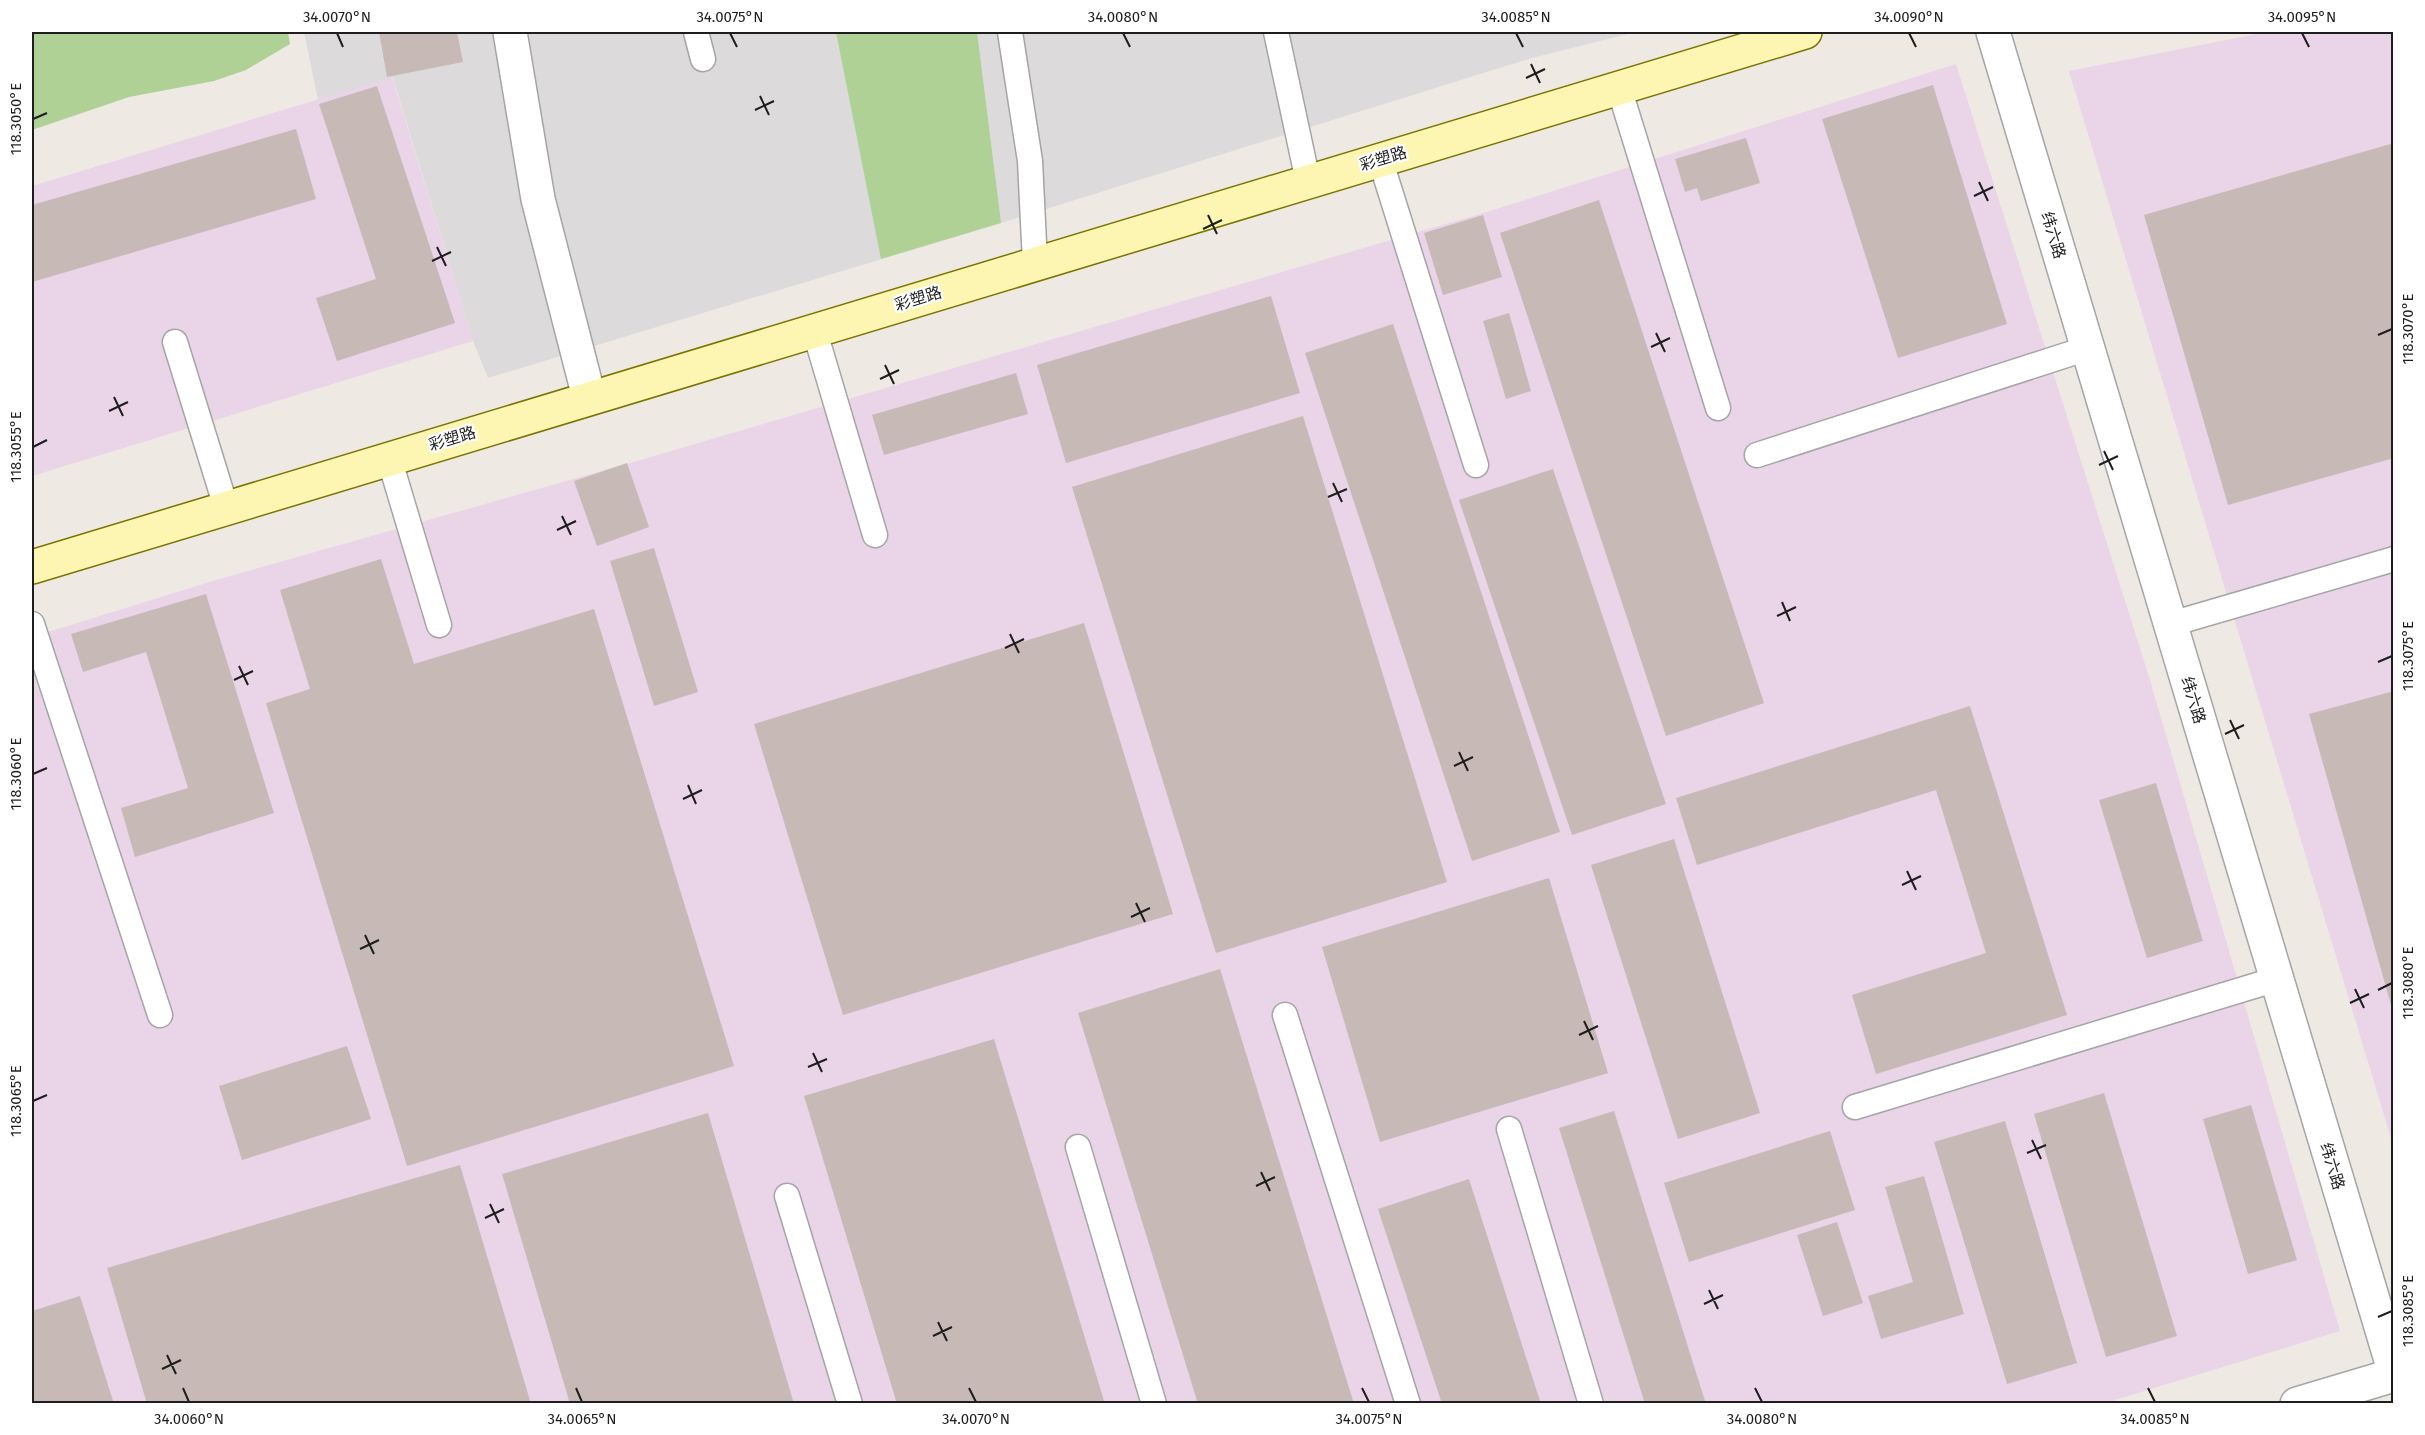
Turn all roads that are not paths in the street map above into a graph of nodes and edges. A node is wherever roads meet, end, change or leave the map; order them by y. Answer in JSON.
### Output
{"nodes":[{"id":1,"x":510,"y":32,"type":"edge"},
{"id":2,"x":696,"y":32,"type":"edge"},
{"id":3,"x":1010,"y":32,"type":"edge"},
{"id":4,"x":1276,"y":32,"type":"edge"},
{"id":5,"x":1805,"y":32,"type":"edge"},
{"id":6,"x":1993,"y":32,"type":"edge"},
{"id":7,"x":703,"y":59,"type":"dead end"},
{"id":8,"x":1619,"y":88,"type":"junction"},
{"id":9,"x":1380,"y":159,"type":"junction"},
{"id":10,"x":1308,"y":181,"type":"junction"},
{"id":11,"x":1035,"y":263,"type":"junction"},
{"id":12,"x":814,"y":329,"type":"junction"},
{"id":13,"x":175,"y":342,"type":"dead end"},
{"id":14,"x":2088,"y":348,"type":"junction"},
{"id":15,"x":589,"y":397,"type":"junction"},
{"id":16,"x":1718,"y":408,"type":"dead end"},
{"id":17,"x":1757,"y":455,"type":"dead end"},
{"id":18,"x":389,"y":458,"type":"junction"},
{"id":19,"x":1476,"y":465,"type":"dead end"},
{"id":20,"x":226,"y":507,"type":"junction"},
{"id":21,"x":875,"y":535,"type":"dead end"},
{"id":22,"x":2394,"y":560,"type":"edge"},
{"id":23,"x":32,"y":567,"type":"edge"},
{"id":24,"x":32,"y":624,"type":"edge"},
{"id":25,"x":2171,"y":624,"type":"junction"},
{"id":26,"x":440,"y":625,"type":"dead end"},
{"id":27,"x":2277,"y":979,"type":"junction"},
{"id":28,"x":160,"y":1015,"type":"dead end"},
{"id":29,"x":1285,"y":1015,"type":"dead end"},
{"id":30,"x":1855,"y":1107,"type":"dead end"},
{"id":31,"x":1509,"y":1129,"type":"dead end"},
{"id":32,"x":1078,"y":1147,"type":"dead end"},
{"id":33,"x":787,"y":1196,"type":"dead end"},
{"id":34,"x":2394,"y":1370,"type":"edge"},
{"id":35,"x":2394,"y":1375,"type":"edge"},
{"id":36,"x":850,"y":1404,"type":"edge"},
{"id":37,"x":1154,"y":1404,"type":"edge"},
{"id":38,"x":1408,"y":1404,"type":"edge"},
{"id":39,"x":1591,"y":1404,"type":"edge"},
{"id":40,"x":2297,"y":1404,"type":"edge"}],
"edges":[{"from":1,"to":15,"type":"street"},
{"from":2,"to":7,"type":"lane"},
{"from":3,"to":11,"type":"lane"},
{"from":4,"to":10,"type":"lane"},
{"from":5,"to":8,"type":"street","name":"彩塑路"},
{"from":6,"to":14,"type":"street","name":"纬六路"},
{"from":8,"to":9,"type":"street","name":"彩塑路"},
{"from":8,"to":16,"type":"lane"},
{"from":9,"to":10,"type":"street","name":"彩塑路"},
{"from":9,"to":19,"type":"lane"},
{"from":10,"to":11,"type":"street","name":"彩塑路"},
{"from":11,"to":12,"type":"street","name":"彩塑路"},
{"from":12,"to":15,"type":"street","name":"彩塑路"},
{"from":12,"to":21,"type":"lane"},
{"from":13,"to":20,"type":"lane"},
{"from":14,"to":17,"type":"lane"},
{"from":14,"to":25,"type":"street","name":"纬六路"},
{"from":15,"to":18,"type":"street","name":"彩塑路"},
{"from":18,"to":20,"type":"street","name":"彩塑路"},
{"from":18,"to":26,"type":"lane"},
{"from":20,"to":23,"type":"street","name":"彩塑路"},
{"from":22,"to":25,"type":"lane"},
{"from":24,"to":28,"type":"lane"},
{"from":25,"to":27,"type":"street","name":"纬六路"},
{"from":27,"to":30,"type":"lane"},
{"from":27,"to":34,"type":"street","name":"纬六路"},
{"from":29,"to":38,"type":"lane"},
{"from":31,"to":39,"type":"lane"},
{"from":32,"to":37,"type":"lane"},
{"from":33,"to":36,"type":"lane"},
{"from":35,"to":40,"type":"street"}]}
